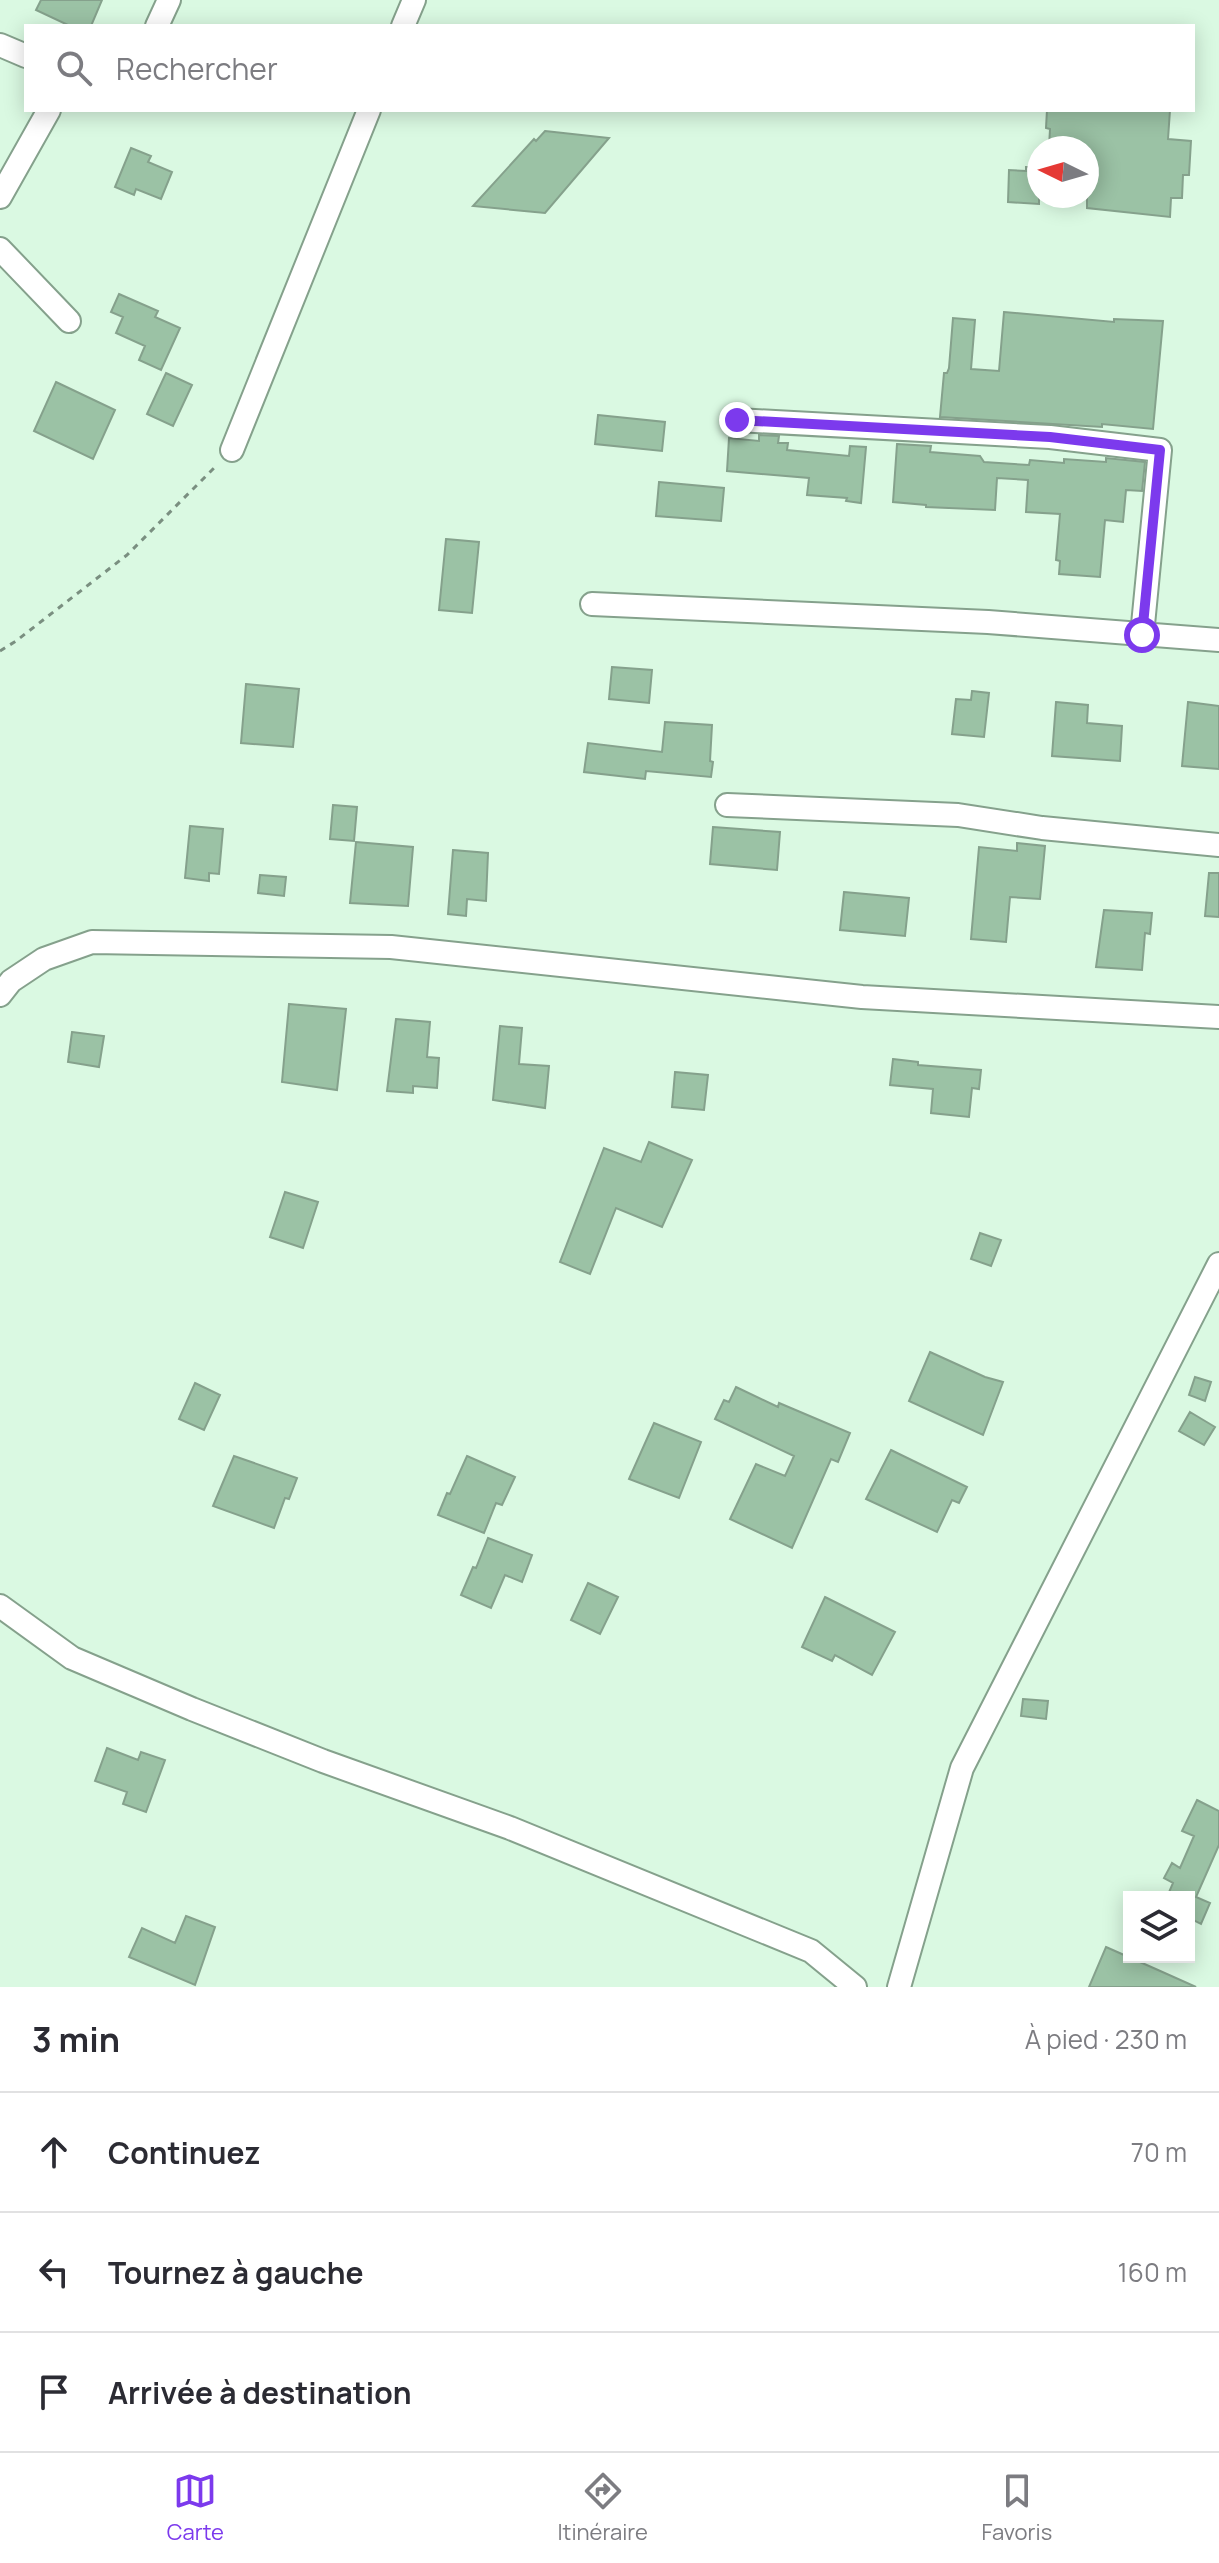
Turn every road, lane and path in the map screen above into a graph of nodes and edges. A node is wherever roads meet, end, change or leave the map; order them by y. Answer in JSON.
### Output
{"nodes":[{"id":1,"x":169,"y":0,"type":"edge"},
{"id":2,"x":414,"y":0,"type":"edge"},
{"id":3,"x":158,"y":24,"type":"edge"},
{"id":4,"x":404,"y":24,"type":"edge"},
{"id":5,"x":0,"y":45,"type":"edge"},
{"id":6,"x":24,"y":55,"type":"edge"},
{"id":7,"x":48,"y":112,"type":"edge"},
{"id":8,"x":368,"y":112,"type":"edge"},
{"id":9,"x":0,"y":197,"type":"edge"},
{"id":10,"x":0,"y":249,"type":"edge"},
{"id":11,"x":69,"y":321,"type":"dead end"},
{"id":12,"x":737,"y":420,"type":"dead end"},
{"id":13,"x":232,"y":450,"type":"joint"},
{"id":14,"x":592,"y":604,"type":"dead end"},
{"id":15,"x":1142,"y":635,"type":"junction"},
{"id":16,"x":1219,"y":640,"type":"edge"},
{"id":17,"x":0,"y":651,"type":"edge"},
{"id":18,"x":727,"y":805,"type":"dead end"},
{"id":19,"x":1219,"y":845,"type":"edge"},
{"id":20,"x":0,"y":995,"type":"edge"},
{"id":21,"x":1219,"y":1017,"type":"edge"},
{"id":22,"x":1219,"y":1264,"type":"edge"},
{"id":23,"x":0,"y":1606,"type":"edge"},
{"id":24,"x":855,"y":1987,"type":"edge"},
{"id":25,"x":899,"y":1987,"type":"edge"}],
"edges":[{"from":1,"to":3,"type":"street"},
{"from":2,"to":4,"type":"street"},
{"from":5,"to":6,"type":"street"},
{"from":7,"to":9,"type":"street"},
{"from":8,"to":13,"type":"street"},
{"from":10,"to":11,"type":"street"},
{"from":12,"to":15,"type":"street"},
{"from":13,"to":17,"type":"path"},
{"from":14,"to":15,"type":"street"},
{"from":15,"to":16,"type":"street"},
{"from":18,"to":19,"type":"street"},
{"from":20,"to":21,"type":"street"},
{"from":22,"to":25,"type":"street"},
{"from":23,"to":24,"type":"street"}]}
